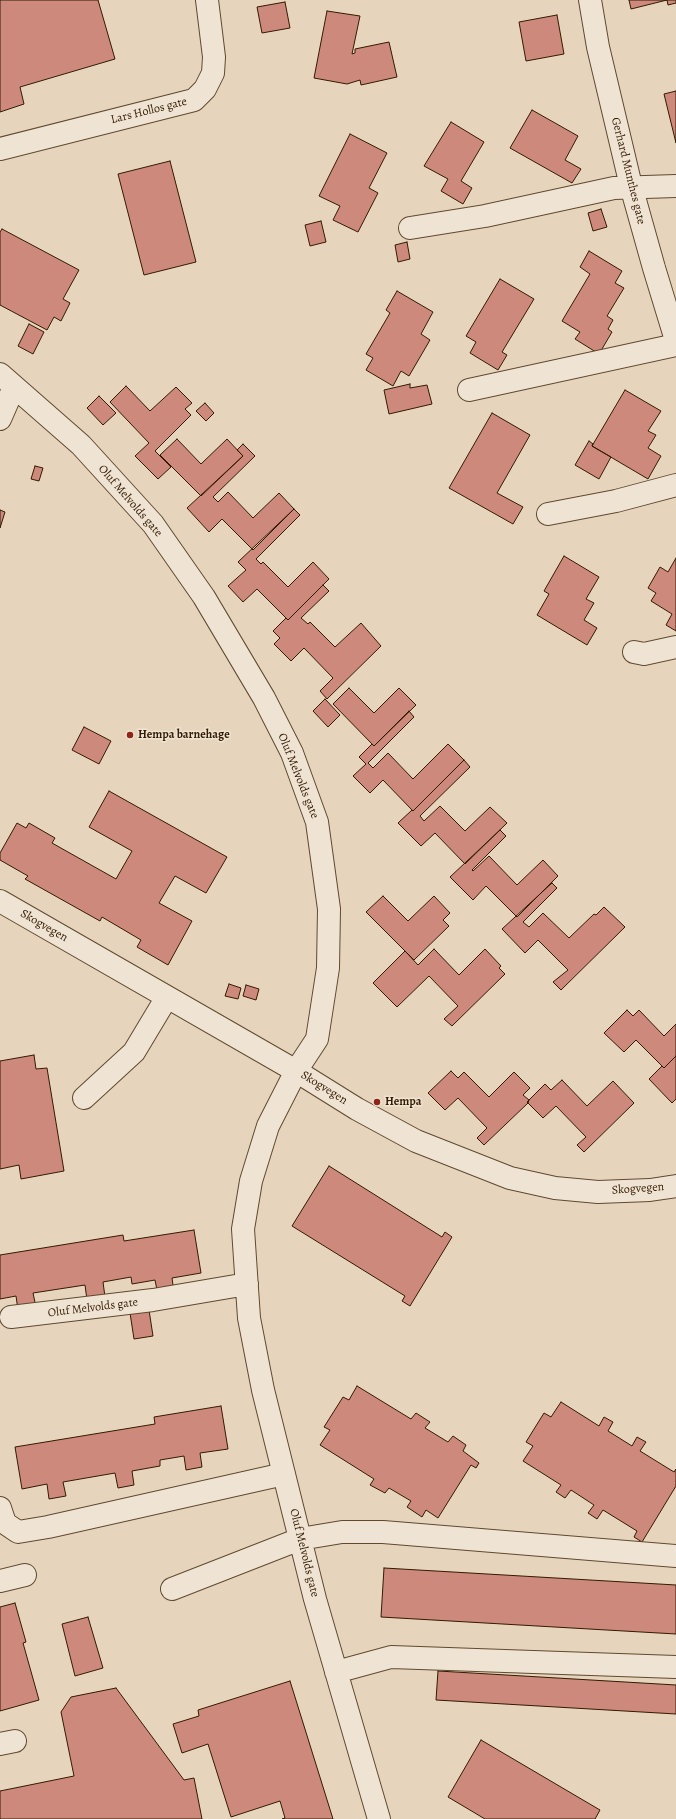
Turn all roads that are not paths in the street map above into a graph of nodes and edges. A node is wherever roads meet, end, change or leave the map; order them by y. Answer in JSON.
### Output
{"nodes":[{"id":1,"x":207,"y":0,"type":"edge"},
{"id":2,"x":590,"y":0,"type":"edge"},
{"id":3,"x":0,"y":149,"type":"edge"},
{"id":4,"x":631,"y":186,"type":"junction"},
{"id":5,"x":676,"y":186,"type":"edge"},
{"id":6,"x":410,"y":228,"type":"dead end"},
{"id":7,"x":676,"y":340,"type":"edge"},
{"id":8,"x":676,"y":345,"type":"edge"},
{"id":9,"x":7,"y":380,"type":"edge"},
{"id":10,"x":469,"y":390,"type":"dead end"},
{"id":11,"x":0,"y":419,"type":"edge"},
{"id":12,"x":676,"y":485,"type":"edge"},
{"id":13,"x":548,"y":514,"type":"dead end"},
{"id":14,"x":676,"y":647,"type":"edge"},
{"id":15,"x":634,"y":652,"type":"dead end"},
{"id":16,"x":0,"y":901,"type":"edge"},
{"id":17,"x":167,"y":997,"type":"junction"},
{"id":18,"x":296,"y":1071,"type":"junction"},
{"id":19,"x":84,"y":1098,"type":"dead end"},
{"id":20,"x":676,"y":1186,"type":"edge"},
{"id":21,"x":246,"y":1284,"type":"junction"},
{"id":22,"x":11,"y":1317,"type":"dead end"},
{"id":23,"x":284,"y":1474,"type":"junction"},
{"id":24,"x":1,"y":1512,"type":"edge"},
{"id":25,"x":300,"y":1539,"type":"junction"},
{"id":26,"x":676,"y":1556,"type":"edge"},
{"id":27,"x":25,"y":1575,"type":"dead end"},
{"id":28,"x":0,"y":1581,"type":"edge"},
{"id":29,"x":172,"y":1589,"type":"dead end"},
{"id":30,"x":676,"y":1667,"type":"edge"},
{"id":31,"x":336,"y":1672,"type":"junction"},
{"id":32,"x":379,"y":1819,"type":"edge"}],
"edges":[{"from":1,"to":3,"type":"street","name":"Lars Hollos gate"},
{"from":2,"to":4,"type":"street","name":"Gerhard Munthes gate"},
{"from":4,"to":5,"type":"street"},
{"from":4,"to":6,"type":"street"},
{"from":4,"to":7,"type":"street","name":"Gerhard Munthes gate"},
{"from":8,"to":10,"type":"street"},
{"from":9,"to":11,"type":"street"},
{"from":9,"to":18,"type":"street","name":"Oluf Melvolds gate"},
{"from":12,"to":13,"type":"street"},
{"from":14,"to":15,"type":"street"},
{"from":16,"to":17,"type":"street","name":"Skogvegen"},
{"from":17,"to":18,"type":"street","name":"Skogvegen"},
{"from":17,"to":19,"type":"street"},
{"from":18,"to":20,"type":"street","name":"Skogvegen"},
{"from":18,"to":21,"type":"street","name":"Oluf Melvolds gate"},
{"from":21,"to":22,"type":"street","name":"Oluf Melvolds gate"},
{"from":21,"to":23,"type":"street","name":"Oluf Melvolds gate"},
{"from":23,"to":24,"type":"street"},
{"from":23,"to":25,"type":"street","name":"Oluf Melvolds gate"},
{"from":25,"to":26,"type":"street"},
{"from":25,"to":29,"type":"street"},
{"from":25,"to":31,"type":"street","name":"Oluf Melvolds gate"},
{"from":27,"to":28,"type":"street"},
{"from":30,"to":31,"type":"street"},
{"from":31,"to":32,"type":"street","name":"Oluf Melvolds gate"}]}
